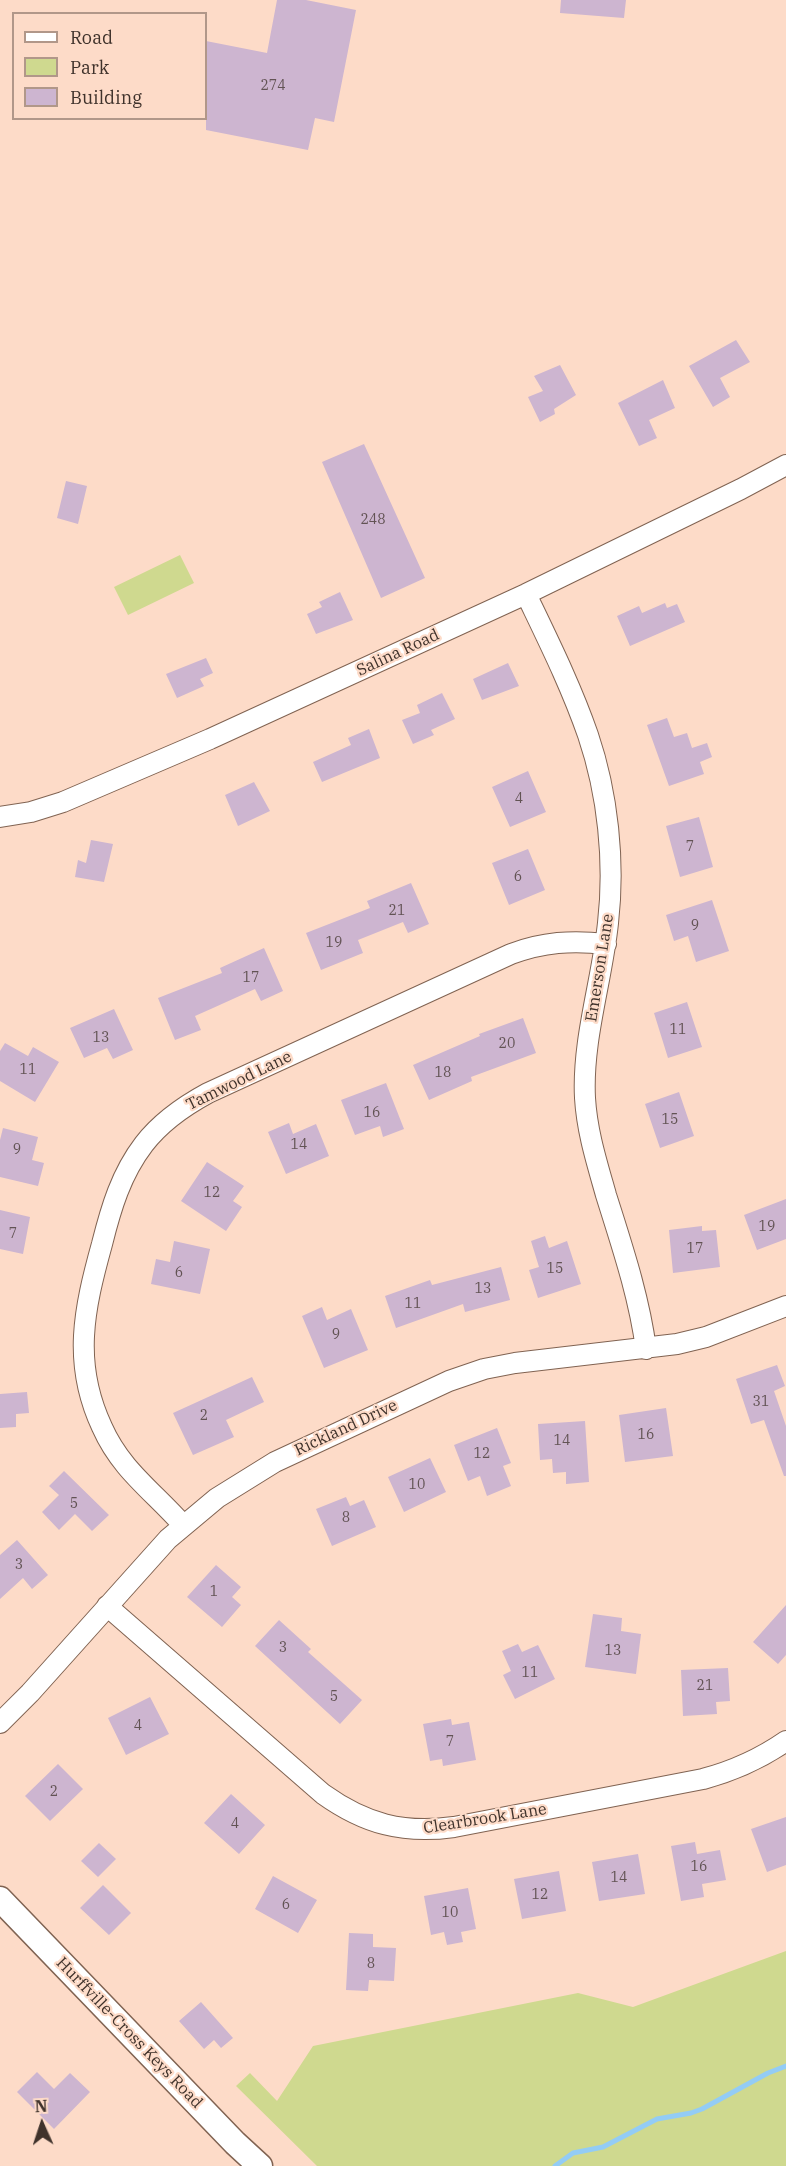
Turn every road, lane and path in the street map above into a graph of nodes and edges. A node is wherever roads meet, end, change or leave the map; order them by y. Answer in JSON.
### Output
{"nodes":[{"id":1,"x":786,"y":465,"type":"edge"},
{"id":2,"x":526,"y":594,"type":"junction"},
{"id":3,"x":0,"y":817,"type":"edge"},
{"id":4,"x":606,"y":944,"type":"junction"},
{"id":5,"x":786,"y":1306,"type":"edge"},
{"id":6,"x":646,"y":1349,"type":"junction"},
{"id":7,"x":183,"y":1525,"type":"junction"},
{"id":8,"x":107,"y":1606,"type":"junction"},
{"id":9,"x":0,"y":1723,"type":"edge"},
{"id":10,"x":786,"y":1741,"type":"edge"},
{"id":11,"x":0,"y":1899,"type":"edge"},
{"id":12,"x":260,"y":2166,"type":"edge"}],
"edges":[{"from":1,"to":2,"type":"street","name":"Salina Road"},
{"from":2,"to":3,"type":"street","name":"Salina Road"},
{"from":2,"to":4,"type":"street","name":"Emerson Lane"},
{"from":4,"to":6,"type":"street","name":"Emerson Lane"},
{"from":4,"to":7,"type":"street","name":"Tamwood Lane"},
{"from":5,"to":6,"type":"street","name":"Rickland Drive"},
{"from":6,"to":7,"type":"street","name":"Rickland Drive"},
{"from":7,"to":8,"type":"street","name":"Rickland Drive"},
{"from":8,"to":9,"type":"street","name":"Rickland Drive"},
{"from":8,"to":10,"type":"street","name":"Clearbrook Lane"},
{"from":11,"to":12,"type":"main road","name":"Hurffville-Cross Keys Road"}]}
